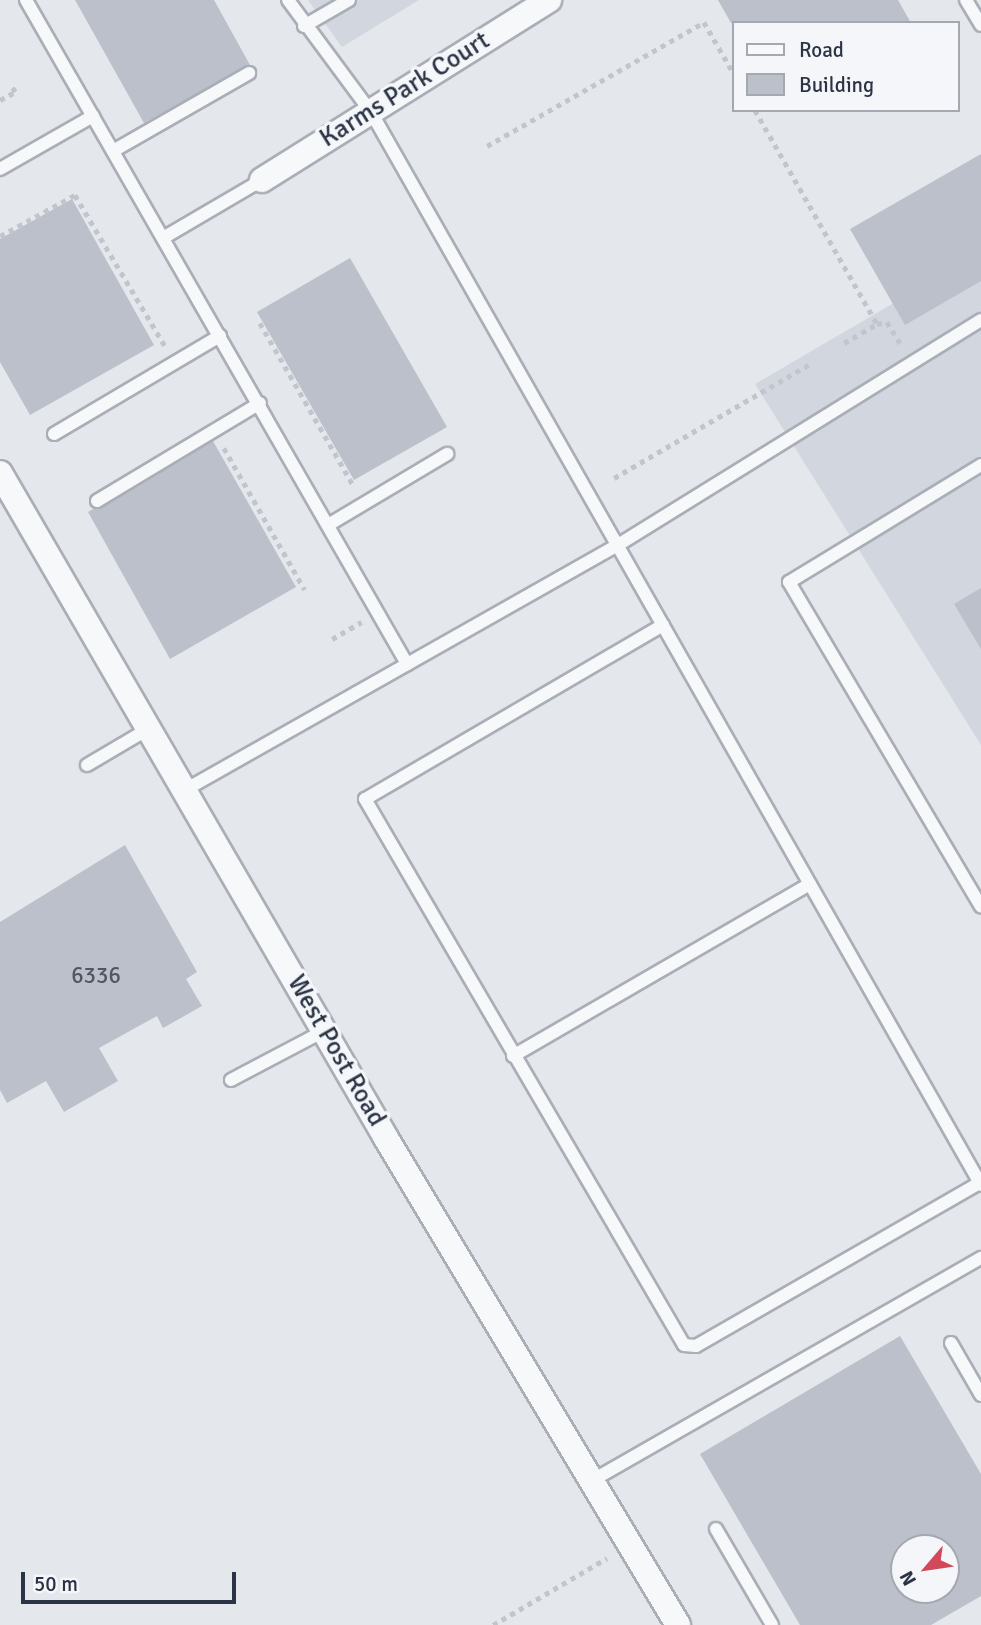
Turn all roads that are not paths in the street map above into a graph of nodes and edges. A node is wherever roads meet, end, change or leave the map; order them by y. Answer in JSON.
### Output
{"nodes":[{"id":1,"x":26,"y":0,"type":"edge"},
{"id":2,"x":288,"y":0,"type":"edge"},
{"id":3,"x":349,"y":0,"type":"edge"},
{"id":4,"x":549,"y":0,"type":"edge"},
{"id":5,"x":966,"y":0,"type":"edge"},
{"id":6,"x":981,"y":25,"type":"edge"},
{"id":7,"x":304,"y":26,"type":"junction"},
{"id":8,"x":249,"y":73,"type":"dead end"},
{"id":9,"x":371,"y":112,"type":"junction"},
{"id":10,"x":93,"y":116,"type":"junction"},
{"id":11,"x":113,"y":151,"type":"junction"},
{"id":12,"x":0,"y":169,"type":"edge"},
{"id":13,"x":262,"y":180,"type":"joint"},
{"id":14,"x":163,"y":237,"type":"junction"},
{"id":15,"x":981,"y":320,"type":"edge"},
{"id":16,"x":220,"y":336,"type":"junction"},
{"id":17,"x":260,"y":403,"type":"junction"},
{"id":18,"x":54,"y":434,"type":"dead end"},
{"id":19,"x":447,"y":454,"type":"dead end"},
{"id":20,"x":981,"y":465,"type":"edge"},
{"id":21,"x":0,"y":472,"type":"edge"},
{"id":22,"x":97,"y":501,"type":"dead end"},
{"id":23,"x":328,"y":524,"type":"junction"},
{"id":24,"x":618,"y":545,"type":"junction"},
{"id":25,"x":663,"y":625,"type":"junction"},
{"id":26,"x":407,"y":664,"type":"junction"},
{"id":27,"x":148,"y":729,"type":"junction"},
{"id":28,"x":87,"y":765,"type":"dead end"},
{"id":29,"x":183,"y":791,"type":"junction"},
{"id":30,"x":810,"y":884,"type":"junction"},
{"id":31,"x":981,"y":907,"type":"edge"},
{"id":32,"x":324,"y":1031,"type":"junction"},
{"id":33,"x":513,"y":1056,"type":"junction"},
{"id":34,"x":231,"y":1080,"type":"dead end"},
{"id":35,"x":981,"y":1183,"type":"edge"},
{"id":36,"x":981,"y":1258,"type":"edge"},
{"id":37,"x":951,"y":1343,"type":"dead end"},
{"id":38,"x":981,"y":1395,"type":"edge"},
{"id":39,"x":593,"y":1480,"type":"junction"},
{"id":40,"x":716,"y":1529,"type":"dead end"},
{"id":41,"x":678,"y":1625,"type":"edge"},
{"id":42,"x":772,"y":1625,"type":"edge"}],
"edges":[{"from":1,"to":10,"type":"lane"},
{"from":2,"to":7,"type":"lane"},
{"from":3,"to":7,"type":"lane"},
{"from":4,"to":9,"type":"street","name":"Karms Park Court"},
{"from":5,"to":6,"type":"lane"},
{"from":7,"to":9,"type":"lane"},
{"from":8,"to":11,"type":"lane"},
{"from":9,"to":13,"type":"street","name":"Karms Park Court"},
{"from":9,"to":24,"type":"lane"},
{"from":10,"to":11,"type":"lane"},
{"from":10,"to":12,"type":"lane"},
{"from":11,"to":14,"type":"lane"},
{"from":13,"to":14,"type":"lane"},
{"from":14,"to":16,"type":"lane"},
{"from":15,"to":24,"type":"lane"},
{"from":16,"to":17,"type":"lane"},
{"from":16,"to":18,"type":"lane"},
{"from":17,"to":22,"type":"lane"},
{"from":17,"to":23,"type":"lane"},
{"from":19,"to":23,"type":"lane"},
{"from":20,"to":31,"type":"lane"},
{"from":21,"to":27,"type":"street","name":"West Post Road"},
{"from":23,"to":26,"type":"lane"},
{"from":24,"to":25,"type":"lane"},
{"from":24,"to":26,"type":"lane"},
{"from":25,"to":30,"type":"lane"},
{"from":25,"to":33,"type":"lane"},
{"from":26,"to":29,"type":"lane"},
{"from":27,"to":28,"type":"lane"},
{"from":27,"to":29,"type":"street","name":"West Post Road"},
{"from":29,"to":32,"type":"street","name":"West Post Road"},
{"from":30,"to":33,"type":"lane"},
{"from":30,"to":35,"type":"lane"},
{"from":32,"to":34,"type":"lane"},
{"from":32,"to":39,"type":"street","name":"West Post Road"},
{"from":33,"to":35,"type":"lane"},
{"from":36,"to":39,"type":"lane"},
{"from":37,"to":38,"type":"lane"},
{"from":39,"to":41,"type":"street","name":"West Post Road"},
{"from":40,"to":42,"type":"lane"}]}
